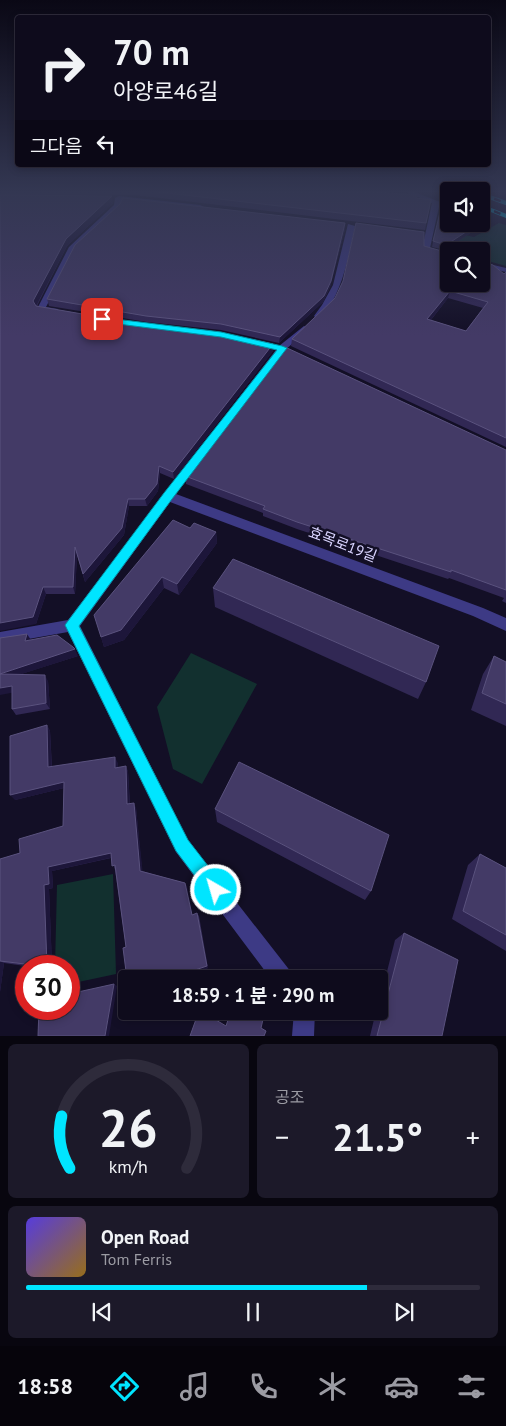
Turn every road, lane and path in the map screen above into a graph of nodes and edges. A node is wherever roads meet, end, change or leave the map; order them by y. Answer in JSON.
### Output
{"nodes":[{"id":1,"x":82,"y":239,"type":"edge"},
{"id":2,"x":348,"y":239,"type":"edge"},
{"id":3,"x":427,"y":239,"type":"edge"},
{"id":4,"x":440,"y":253,"type":"edge"},
{"id":5,"x":490,"y":266,"type":"edge"},
{"id":6,"x":506,"y":270,"type":"edge"},
{"id":7,"x":68,"y":313,"type":"edge"},
{"id":8,"x":168,"y":496,"type":"junction"},
{"id":9,"x":72,"y":625,"type":"junction"},
{"id":10,"x":506,"y":625,"type":"edge"},
{"id":11,"x":0,"y":638,"type":"edge"},
{"id":12,"x":277,"y":970,"type":"edge"},
{"id":13,"x":305,"y":1020,"type":"edge"},
{"id":14,"x":303,"y":1036,"type":"edge"}],
"edges":[{"from":1,"to":7,"type":"street"},
{"from":2,"to":8,"type":"street"},
{"from":3,"to":4,"type":"street"},
{"from":5,"to":6,"type":"street"},
{"from":8,"to":9,"type":"street"},
{"from":8,"to":10,"type":"street","name":"효목로19길"},
{"from":9,"to":11,"type":"street"},
{"from":9,"to":12,"type":"street"},
{"from":13,"to":14,"type":"street"}]}
